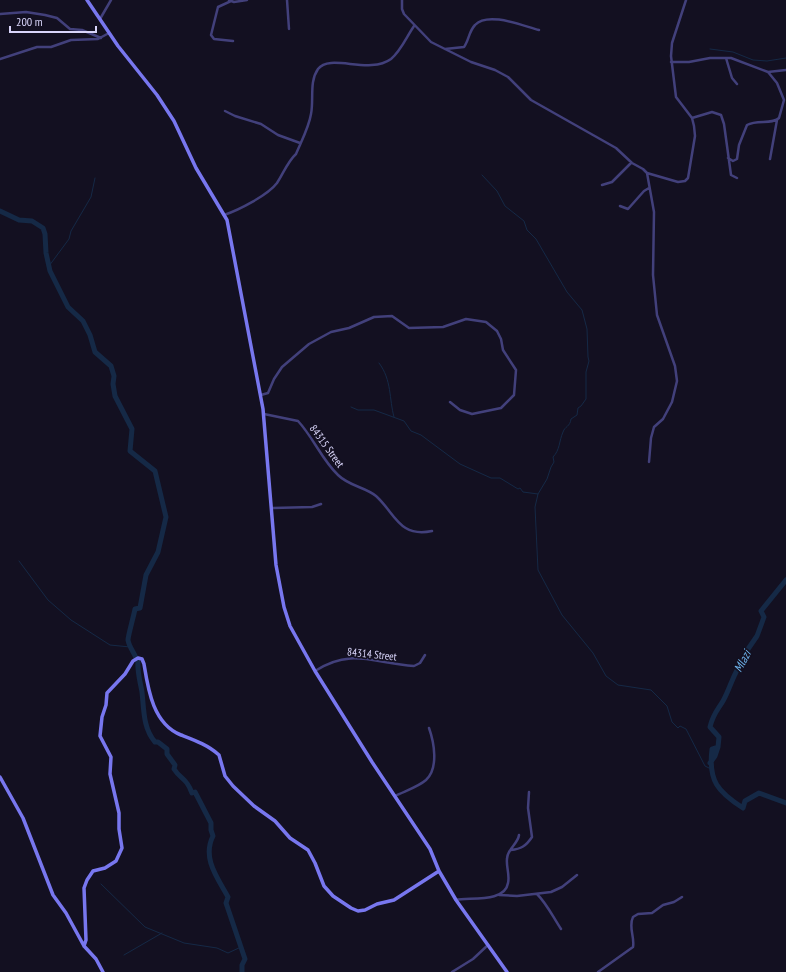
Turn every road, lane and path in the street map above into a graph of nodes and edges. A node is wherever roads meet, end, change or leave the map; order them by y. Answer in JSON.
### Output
{"nodes":[{"id":1,"x":87,"y":0,"type":"edge"},
{"id":2,"x":110,"y":0,"type":"edge"},
{"id":3,"x":247,"y":0,"type":"edge"},
{"id":4,"x":287,"y":0,"type":"edge"},
{"id":5,"x":402,"y":0,"type":"edge"},
{"id":6,"x":686,"y":0,"type":"edge"},
{"id":7,"x":230,"y":1,"type":"edge"},
{"id":8,"x":0,"y":14,"type":"edge"},
{"id":9,"x":100,"y":19,"type":"junction"},
{"id":10,"x":414,"y":26,"type":"junction"},
{"id":11,"x":289,"y":29,"type":"dead end"},
{"id":12,"x":539,"y":30,"type":"dead end"},
{"id":13,"x":109,"y":33,"type":"junction"},
{"id":14,"x":102,"y":38,"type":"junction"},
{"id":15,"x":233,"y":41,"type":"dead end"},
{"id":16,"x":444,"y":49,"type":"junction"},
{"id":17,"x":726,"y":58,"type":"junction"},
{"id":18,"x":0,"y":60,"type":"edge"},
{"id":19,"x":671,"y":62,"type":"junction"},
{"id":20,"x":786,"y":70,"type":"edge"},
{"id":21,"x":768,"y":72,"type":"junction"},
{"id":22,"x":737,"y":84,"type":"dead end"},
{"id":23,"x":225,"y":111,"type":"dead end"},
{"id":24,"x":692,"y":118,"type":"junction"},
{"id":25,"x":777,"y":120,"type":"junction"},
{"id":26,"x":300,"y":143,"type":"junction"},
{"id":27,"x":728,"y":158,"type":"junction"},
{"id":28,"x":770,"y":158,"type":"dead end"},
{"id":29,"x":632,"y":163,"type":"junction"},
{"id":30,"x":647,"y":173,"type":"junction"},
{"id":31,"x":737,"y":178,"type":"dead end"},
{"id":32,"x":602,"y":185,"type":"dead end"},
{"id":33,"x":649,"y":188,"type":"junction"},
{"id":34,"x":620,"y":206,"type":"dead end"},
{"id":35,"x":224,"y":215,"type":"junction"},
{"id":36,"x":261,"y":395,"type":"junction"},
{"id":37,"x":450,"y":402,"type":"dead end"},
{"id":38,"x":264,"y":414,"type":"junction"},
{"id":39,"x":649,"y":462,"type":"dead end"},
{"id":40,"x":320,"y":504,"type":"dead end"},
{"id":41,"x":273,"y":508,"type":"junction"},
{"id":42,"x":432,"y":531,"type":"dead end"},
{"id":43,"x":425,"y":655,"type":"dead end"},
{"id":44,"x":315,"y":670,"type":"junction"},
{"id":45,"x":429,"y":728,"type":"dead end"},
{"id":46,"x":0,"y":777,"type":"edge"},
{"id":47,"x":530,"y":792,"type":"dead end"},
{"id":48,"x":394,"y":796,"type":"junction"},
{"id":49,"x":519,"y":835,"type":"dead end"},
{"id":50,"x":510,"y":850,"type":"junction"},
{"id":51,"x":439,"y":871,"type":"junction"},
{"id":52,"x":577,"y":875,"type":"dead end"},
{"id":53,"x":537,"y":893,"type":"junction"},
{"id":54,"x":498,"y":895,"type":"junction"},
{"id":55,"x":682,"y":897,"type":"dead end"},
{"id":56,"x":456,"y":900,"type":"junction"},
{"id":57,"x":561,"y":929,"type":"dead end"},
{"id":58,"x":488,"y":945,"type":"junction"},
{"id":59,"x":84,"y":946,"type":"junction"},
{"id":60,"x":103,"y":972,"type":"edge"},
{"id":61,"x":452,"y":972,"type":"edge"},
{"id":62,"x":506,"y":972,"type":"edge"},
{"id":63,"x":598,"y":972,"type":"edge"}],
"edges":[{"from":1,"to":9,"type":"street"},
{"from":2,"to":9,"type":"street"},
{"from":3,"to":7,"type":"street"},
{"from":4,"to":11,"type":"street"},
{"from":5,"to":10,"type":"street"},
{"from":6,"to":19,"type":"street"},
{"from":7,"to":15,"type":"street"},
{"from":8,"to":14,"type":"street"},
{"from":9,"to":13,"type":"street"},
{"from":10,"to":16,"type":"street"},
{"from":10,"to":26,"type":"street"},
{"from":12,"to":16,"type":"street"},
{"from":13,"to":14,"type":"street"},
{"from":13,"to":35,"type":"street"},
{"from":14,"to":18,"type":"street"},
{"from":16,"to":29,"type":"street"},
{"from":17,"to":19,"type":"street"},
{"from":17,"to":21,"type":"street"},
{"from":17,"to":22,"type":"street"},
{"from":19,"to":24,"type":"street"},
{"from":20,"to":21,"type":"street"},
{"from":21,"to":25,"type":"street"},
{"from":23,"to":26,"type":"street"},
{"from":24,"to":27,"type":"street"},
{"from":24,"to":30,"type":"street"},
{"from":25,"to":27,"type":"street"},
{"from":25,"to":28,"type":"street"},
{"from":26,"to":35,"type":"street"},
{"from":27,"to":31,"type":"street"},
{"from":29,"to":30,"type":"street"},
{"from":29,"to":32,"type":"street"},
{"from":30,"to":33,"type":"street"},
{"from":33,"to":34,"type":"street"},
{"from":33,"to":39,"type":"street"},
{"from":35,"to":36,"type":"street"},
{"from":36,"to":37,"type":"street"},
{"from":36,"to":38,"type":"street"},
{"from":38,"to":41,"type":"street"},
{"from":38,"to":42,"type":"street","name":"84315 Street"},
{"from":40,"to":41,"type":"street"},
{"from":41,"to":44,"type":"street"},
{"from":43,"to":44,"type":"street","name":"84314 Street"},
{"from":44,"to":48,"type":"street"},
{"from":45,"to":48,"type":"street"},
{"from":46,"to":59,"type":"street"},
{"from":47,"to":50,"type":"street"},
{"from":48,"to":51,"type":"street"},
{"from":49,"to":50,"type":"street"},
{"from":50,"to":54,"type":"street"},
{"from":51,"to":56,"type":"street"},
{"from":51,"to":59,"type":"street"},
{"from":52,"to":53,"type":"street"},
{"from":53,"to":54,"type":"street"},
{"from":53,"to":57,"type":"street"},
{"from":54,"to":56,"type":"street"},
{"from":55,"to":63,"type":"street"},
{"from":56,"to":58,"type":"street"},
{"from":58,"to":61,"type":"street"},
{"from":58,"to":62,"type":"street"},
{"from":59,"to":60,"type":"street"}]}
